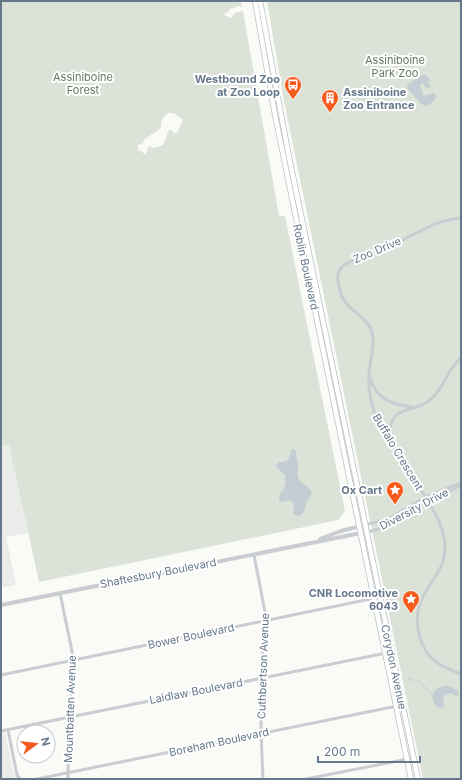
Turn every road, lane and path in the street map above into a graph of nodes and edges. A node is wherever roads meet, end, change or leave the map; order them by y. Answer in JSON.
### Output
{"nodes":[{"id":1,"x":255,"y":1,"type":"edge"},
{"id":2,"x":260,"y":1,"type":"edge"},
{"id":3,"x":461,"y":218,"type":"edge"},
{"id":4,"x":461,"y":357,"type":"edge"},
{"id":5,"x":369,"y":376,"type":"junction"},
{"id":6,"x":415,"y":407,"type":"junction"},
{"id":7,"x":388,"y":438,"type":"junction"},
{"id":8,"x":461,"y":484,"type":"edge"},
{"id":9,"x":425,"y":497,"type":"junction"},
{"id":10,"x":428,"y":502,"type":"junction"},
{"id":11,"x":365,"y":525,"type":"junction"},
{"id":12,"x":359,"y":526,"type":"junction"},
{"id":13,"x":366,"y":532,"type":"junction"},
{"id":14,"x":361,"y":533,"type":"junction"},
{"id":15,"x":314,"y":542,"type":"junction"},
{"id":16,"x":254,"y":555,"type":"junction"},
{"id":17,"x":60,"y":593,"type":"junction"},
{"id":18,"x":380,"y":597,"type":"junction"},
{"id":19,"x":374,"y":598,"type":"junction"},
{"id":20,"x":1,"y":605,"type":"edge"},
{"id":21,"x":265,"y":620,"type":"junction"},
{"id":22,"x":392,"y":652,"type":"junction"},
{"id":23,"x":385,"y":653,"type":"junction"},
{"id":24,"x":74,"y":660,"type":"junction"},
{"id":25,"x":461,"y":674,"type":"edge"},
{"id":26,"x":1,"y":675,"type":"edge"},
{"id":27,"x":261,"y":678,"type":"junction"},
{"id":28,"x":402,"y":705,"type":"junction"},
{"id":29,"x":396,"y":706,"type":"junction"},
{"id":30,"x":69,"y":718,"type":"junction"},
{"id":31,"x":8,"y":730,"type":"junction"},
{"id":32,"x":1,"y":731,"type":"edge"},
{"id":33,"x":261,"y":733,"type":"junction"},
{"id":34,"x":413,"y":758,"type":"junction"},
{"id":35,"x":407,"y":759,"type":"junction"},
{"id":36,"x":68,"y":773,"type":"junction"},
{"id":37,"x":20,"y":779,"type":"edge"},
{"id":38,"x":37,"y":779,"type":"edge"},
{"id":39,"x":68,"y":779,"type":"edge"},
{"id":40,"x":263,"y":779,"type":"edge"},
{"id":41,"x":306,"y":779,"type":"edge"},
{"id":42,"x":411,"y":779,"type":"edge"},
{"id":43,"x":418,"y":779,"type":"edge"}],
"edges":[{"from":1,"to":12,"type":"main road","name":"Roblin Boulevard"},
{"from":2,"to":11,"type":"main road","name":"Roblin Boulevard"},
{"from":3,"to":5,"type":"street","name":"Zoo Drive"},
{"from":4,"to":6,"type":"street"},
{"from":5,"to":6,"type":"street"},
{"from":5,"to":7,"type":"street","name":"Buffalo Crescent"},
{"from":6,"to":7,"type":"street"},
{"from":7,"to":9,"type":"street","name":"Buffalo Crescent"},
{"from":8,"to":9,"type":"street","name":"Diversity Drive"},
{"from":8,"to":10,"type":"street","name":"Diversity Drive"},
{"from":9,"to":10,"type":"street","name":"Buffalo Crescent"},
{"from":9,"to":11,"type":"street","name":"Diversity Drive"},
{"from":10,"to":13,"type":"street","name":"Diversity Drive"},
{"from":10,"to":25,"type":"street","name":"Buffalo Crescent"},
{"from":11,"to":12,"type":"street","name":"Shaftesbury Boulevard"},
{"from":11,"to":13,"type":"main road","name":"Roblin Boulevard"},
{"from":12,"to":14,"type":"main road","name":"Roblin Boulevard"},
{"from":12,"to":15,"type":"street","name":"Shaftesbury Boulevard"},
{"from":13,"to":14,"type":"street","name":"Shaftesbury Boulevard"},
{"from":13,"to":18,"type":"main road","name":"Corydon Avenue"},
{"from":14,"to":15,"type":"street","name":"Shaftesbury Boulevard"},
{"from":14,"to":19,"type":"main road","name":"Corydon Avenue"},
{"from":15,"to":16,"type":"street","name":"Shaftesbury Boulevard"},
{"from":16,"to":17,"type":"street","name":"Shaftesbury Boulevard"},
{"from":16,"to":21,"type":"street","name":"Cuthbertson Avenue"},
{"from":17,"to":20,"type":"street","name":"Shaftesbury Boulevard"},
{"from":17,"to":24,"type":"street","name":"Mountbatten Avenue"},
{"from":18,"to":19,"type":"street","name":"Bower Boulevard"},
{"from":18,"to":22,"type":"main road","name":"Corydon Avenue"},
{"from":19,"to":21,"type":"street","name":"Bower Boulevard"},
{"from":19,"to":23,"type":"main road","name":"Corydon Avenue"},
{"from":21,"to":24,"type":"street","name":"Bower Boulevard"},
{"from":21,"to":27,"type":"street","name":"Cuthbertson Avenue"},
{"from":22,"to":23,"type":"street","name":"Laidlaw Boulevard"},
{"from":22,"to":28,"type":"main road","name":"Corydon Avenue"},
{"from":23,"to":27,"type":"street","name":"Laidlaw Boulevard"},
{"from":23,"to":29,"type":"main road","name":"Corydon Avenue"},
{"from":24,"to":26,"type":"street","name":"Bower Boulevard"},
{"from":24,"to":30,"type":"street","name":"Mountbatten Avenue"},
{"from":27,"to":30,"type":"street","name":"Laidlaw Boulevard"},
{"from":27,"to":33,"type":"street","name":"Cuthbertson Avenue"},
{"from":28,"to":29,"type":"street","name":"Boreham Boulevard"},
{"from":28,"to":34,"type":"main road","name":"Corydon Avenue"},
{"from":29,"to":33,"type":"street","name":"Boreham Boulevard"},
{"from":29,"to":35,"type":"main road","name":"Corydon Avenue"},
{"from":30,"to":31,"type":"street","name":"Laidlaw Boulevard"},
{"from":30,"to":36,"type":"street","name":"Mountbatten Avenue"},
{"from":31,"to":32,"type":"street","name":"Laidlaw Boulevard"},
{"from":31,"to":37,"type":"street"},
{"from":33,"to":36,"type":"street","name":"Boreham Boulevard"},
{"from":33,"to":40,"type":"street","name":"Cuthbertson Avenue"},
{"from":34,"to":35,"type":"street"},
{"from":34,"to":43,"type":"main road","name":"Corydon Avenue"},
{"from":35,"to":41,"type":"street"},
{"from":35,"to":42,"type":"main road","name":"Corydon Avenue"},
{"from":36,"to":38,"type":"street","name":"Boreham Boulevard"},
{"from":36,"to":39,"type":"street","name":"Mountbatten Avenue"}]}
